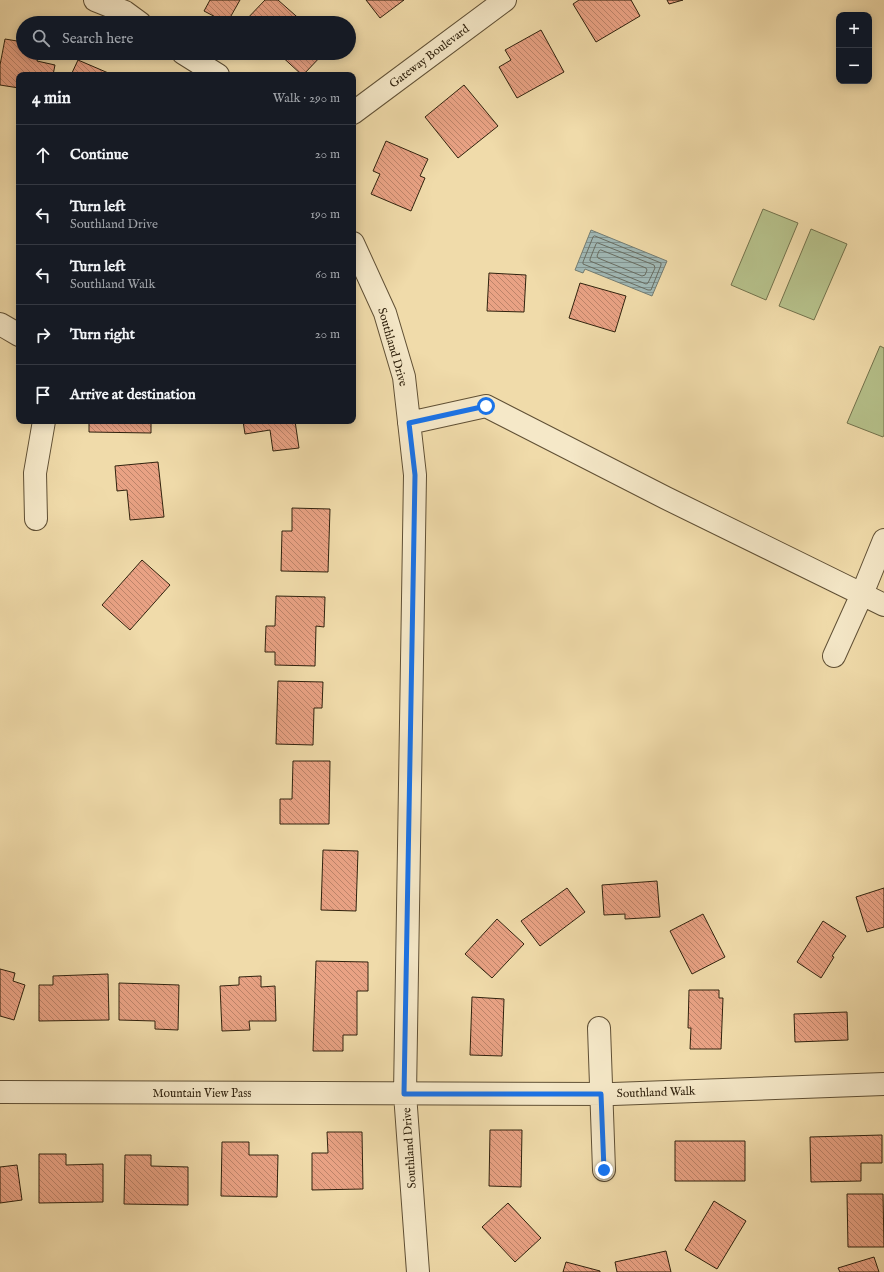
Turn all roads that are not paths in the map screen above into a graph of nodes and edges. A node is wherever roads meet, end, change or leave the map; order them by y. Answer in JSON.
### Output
{"nodes":[{"id":1,"x":95,"y":0,"type":"edge"},
{"id":2,"x":505,"y":0,"type":"edge"},
{"id":3,"x":131,"y":12,"type":"edge"},
{"id":4,"x":193,"y":60,"type":"edge"},
{"id":5,"x":213,"y":72,"type":"edge"},
{"id":6,"x":356,"y":111,"type":"edge"},
{"id":7,"x":356,"y":249,"type":"edge"},
{"id":8,"x":0,"y":324,"type":"edge"},
{"id":9,"x":16,"y":333,"type":"edge"},
{"id":10,"x":409,"y":423,"type":"junction"},
{"id":11,"x":43,"y":424,"type":"edge"},
{"id":12,"x":36,"y":519,"type":"dead end"},
{"id":13,"x":884,"y":540,"type":"edge"},
{"id":14,"x":862,"y":594,"type":"junction"},
{"id":15,"x":884,"y":605,"type":"edge"},
{"id":16,"x":834,"y":656,"type":"dead end"},
{"id":17,"x":599,"y":1028,"type":"dead end"},
{"id":18,"x":884,"y":1084,"type":"edge"},
{"id":19,"x":0,"y":1092,"type":"edge"},
{"id":20,"x":404,"y":1094,"type":"junction"},
{"id":21,"x":601,"y":1094,"type":"junction"},
{"id":22,"x":604,"y":1170,"type":"dead end"},
{"id":23,"x":418,"y":1272,"type":"edge"}],
"edges":[{"from":1,"to":3,"type":"street"},
{"from":2,"to":6,"type":"street","name":"Gateway Boulevard"},
{"from":4,"to":5,"type":"street"},
{"from":7,"to":10,"type":"street","name":"Southland Drive"},
{"from":8,"to":9,"type":"street"},
{"from":10,"to":14,"type":"street"},
{"from":10,"to":20,"type":"street","name":"Southland Drive"},
{"from":11,"to":12,"type":"street"},
{"from":13,"to":14,"type":"street"},
{"from":14,"to":15,"type":"street"},
{"from":14,"to":16,"type":"street"},
{"from":17,"to":21,"type":"street"},
{"from":18,"to":21,"type":"street","name":"Southland Walk"},
{"from":19,"to":20,"type":"street","name":"Mountain View Pass"},
{"from":20,"to":21,"type":"street","name":"Southland Walk"},
{"from":20,"to":23,"type":"street","name":"Southland Drive"},
{"from":21,"to":22,"type":"street"}]}
